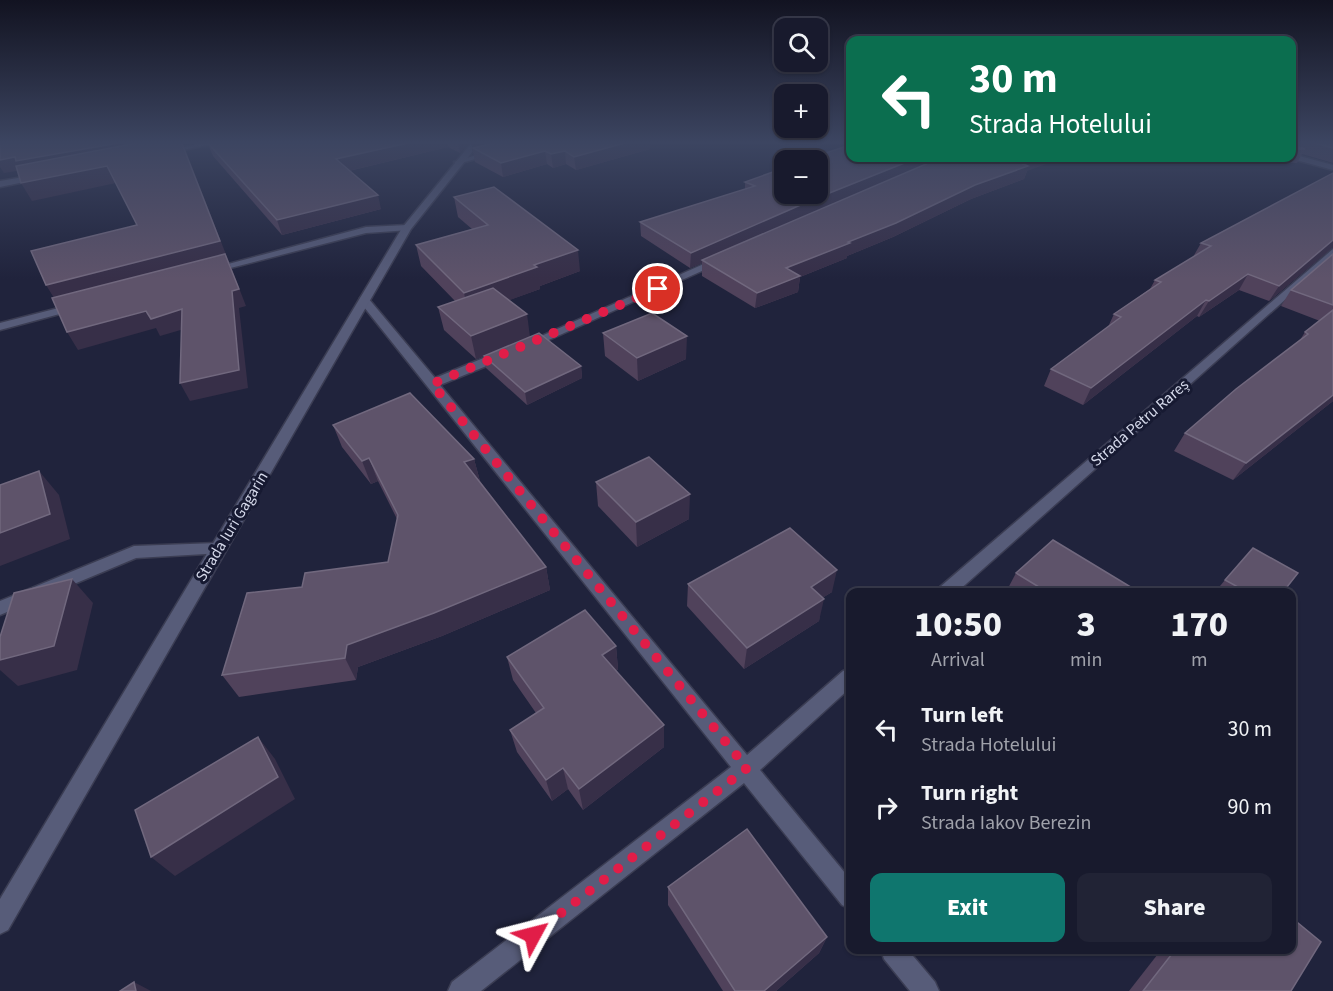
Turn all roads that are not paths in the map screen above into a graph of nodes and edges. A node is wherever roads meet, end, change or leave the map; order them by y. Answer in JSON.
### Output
{"nodes":[{"id":1,"x":438,"y":187,"type":"edge"},
{"id":2,"x":407,"y":228,"type":"junction"},
{"id":3,"x":1333,"y":252,"type":"edge"},
{"id":4,"x":731,"y":256,"type":"edge"},
{"id":5,"x":196,"y":274,"type":"edge"},
{"id":6,"x":364,"y":300,"type":"junction"},
{"id":7,"x":92,"y":302,"type":"edge"},
{"id":8,"x":0,"y":327,"type":"edge"},
{"id":9,"x":519,"y":348,"type":"edge"},
{"id":10,"x":508,"y":352,"type":"edge"},
{"id":11,"x":432,"y":384,"type":"junction"},
{"id":12,"x":217,"y":549,"type":"junction"},
{"id":13,"x":951,"y":588,"type":"edge"},
{"id":14,"x":0,"y":608,"type":"edge"},
{"id":15,"x":846,"y":680,"type":"edge"},
{"id":16,"x":747,"y":768,"type":"junction"},
{"id":17,"x":846,"y":892,"type":"edge"},
{"id":18,"x":0,"y":922,"type":"edge"},
{"id":19,"x":896,"y":954,"type":"edge"},
{"id":20,"x":461,"y":991,"type":"edge"},
{"id":21,"x":926,"y":991,"type":"edge"}],
"edges":[{"from":1,"to":2,"type":"street","name":"Strada Iuri Gagarin"},
{"from":2,"to":5,"type":"street"},
{"from":2,"to":6,"type":"street","name":"Strada Iuri Gagarin"},
{"from":3,"to":13,"type":"street","name":"Strada Petru Rareș"},
{"from":4,"to":9,"type":"street"},
{"from":6,"to":11,"type":"street"},
{"from":6,"to":12,"type":"street","name":"Strada Iuri Gagarin"},
{"from":7,"to":8,"type":"street"},
{"from":10,"to":11,"type":"street"},
{"from":11,"to":16,"type":"street"},
{"from":12,"to":14,"type":"street"},
{"from":12,"to":18,"type":"street","name":"Strada Iuri Gagarin"},
{"from":15,"to":16,"type":"street"},
{"from":16,"to":17,"type":"street"},
{"from":16,"to":20,"type":"street"},
{"from":19,"to":21,"type":"street"}]}
